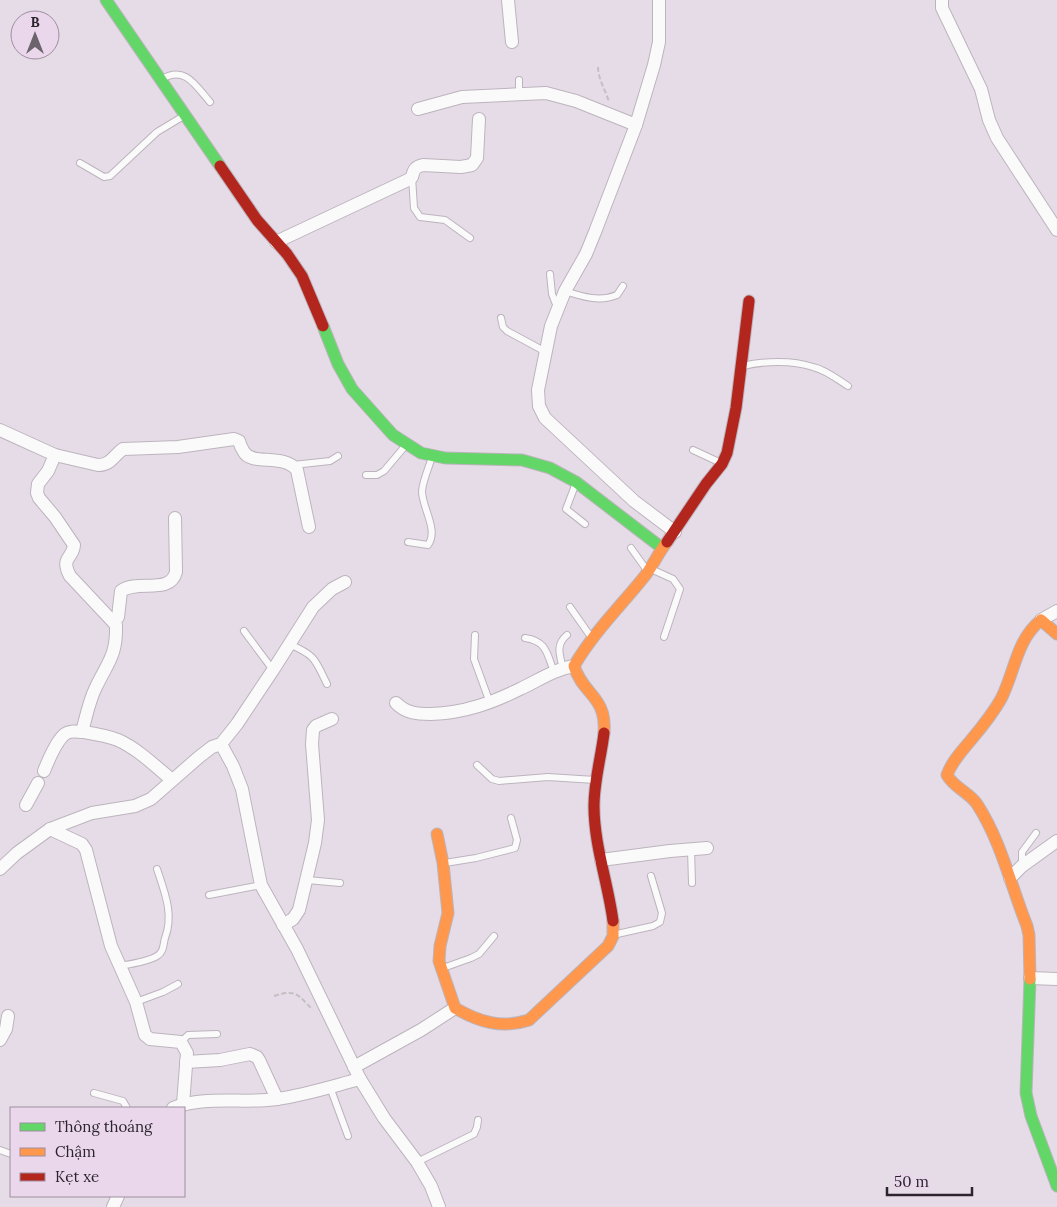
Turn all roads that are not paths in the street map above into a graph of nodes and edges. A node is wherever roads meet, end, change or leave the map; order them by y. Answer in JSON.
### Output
{"nodes":[{"id":1,"x":106,"y":0,"type":"edge"},
{"id":2,"x":508,"y":0,"type":"edge"},
{"id":3,"x":659,"y":0,"type":"edge"},
{"id":4,"x":942,"y":0,"type":"edge"},
{"id":5,"x":512,"y":42,"type":"dead end"},
{"id":6,"x":160,"y":80,"type":"junction"},
{"id":7,"x":519,"y":80,"type":"dead end"},
{"id":8,"x":519,"y":96,"type":"junction"},
{"id":9,"x":210,"y":102,"type":"dead end"},
{"id":10,"x":418,"y":109,"type":"dead end"},
{"id":11,"x":186,"y":115,"type":"junction"},
{"id":12,"x":479,"y":119,"type":"dead end"},
{"id":13,"x":636,"y":125,"type":"junction"},
{"id":14,"x":80,"y":163,"type":"dead end"},
{"id":15,"x":409,"y":179,"type":"junction"},
{"id":16,"x":1057,"y":230,"type":"edge"},
{"id":17,"x":470,"y":238,"type":"dead end"},
{"id":18,"x":276,"y":242,"type":"junction"},
{"id":19,"x":550,"y":274,"type":"dead end"},
{"id":20,"x":622,"y":286,"type":"dead end"},
{"id":21,"x":566,"y":291,"type":"junction"},
{"id":22,"x":749,"y":301,"type":"dead end"},
{"id":23,"x":558,"y":308,"type":"junction"},
{"id":24,"x":501,"y":318,"type":"dead end"},
{"id":25,"x":546,"y":352,"type":"junction"},
{"id":26,"x":741,"y":367,"type":"junction"},
{"id":27,"x":848,"y":386,"type":"dead end"},
{"id":28,"x":0,"y":430,"type":"edge"},
{"id":29,"x":407,"y":444,"type":"junction"},
{"id":30,"x":693,"y":450,"type":"dead end"},
{"id":31,"x":55,"y":455,"type":"junction"},
{"id":32,"x":432,"y":455,"type":"junction"},
{"id":33,"x":338,"y":456,"type":"dead end"},
{"id":34,"x":293,"y":464,"type":"junction"},
{"id":35,"x":722,"y":464,"type":"junction"},
{"id":36,"x":366,"y":475,"type":"dead end"},
{"id":37,"x":576,"y":482,"type":"junction"},
{"id":38,"x":175,"y":518,"type":"dead end"},
{"id":39,"x":585,"y":524,"type":"dead end"},
{"id":40,"x":309,"y":527,"type":"dead end"},
{"id":41,"x":669,"y":539,"type":"junction"},
{"id":42,"x":408,"y":542,"type":"dead end"},
{"id":43,"x":631,"y":548,"type":"dead end"},
{"id":44,"x":649,"y":570,"type":"junction"},
{"id":45,"x":346,"y":582,"type":"dead end"},
{"id":46,"x":570,"y":607,"type":"dead end"},
{"id":47,"x":1057,"y":611,"type":"edge"},
{"id":48,"x":116,"y":618,"type":"junction"},
{"id":49,"x":1041,"y":620,"type":"junction"},
{"id":50,"x":244,"y":631,"type":"dead end"},
{"id":51,"x":1057,"y":634,"type":"edge"},
{"id":52,"x":475,"y":635,"type":"dead end"},
{"id":53,"x":567,"y":635,"type":"dead end"},
{"id":54,"x":664,"y":637,"type":"dead end"},
{"id":55,"x":525,"y":638,"type":"dead end"},
{"id":56,"x":592,"y":638,"type":"junction"},
{"id":57,"x":289,"y":644,"type":"junction"},
{"id":58,"x":564,"y":669,"type":"junction"},
{"id":59,"x":273,"y":670,"type":"junction"},
{"id":60,"x":326,"y":684,"type":"dead end"},
{"id":61,"x":396,"y":703,"type":"dead end"},
{"id":62,"x":490,"y":703,"type":"junction"},
{"id":63,"x":332,"y":719,"type":"dead end"},
{"id":64,"x":82,"y":732,"type":"junction"},
{"id":65,"x":221,"y":744,"type":"junction"},
{"id":66,"x":477,"y":765,"type":"dead end"},
{"id":67,"x":44,"y":771,"type":"dead end"},
{"id":68,"x":172,"y":780,"type":"junction"},
{"id":69,"x":596,"y":780,"type":"junction"},
{"id":70,"x":38,"y":783,"type":"dead end"},
{"id":71,"x":26,"y":806,"type":"dead end"},
{"id":72,"x":511,"y":818,"type":"dead end"},
{"id":73,"x":50,"y":829,"type":"junction"},
{"id":74,"x":1036,"y":833,"type":"dead end"},
{"id":75,"x":437,"y":834,"type":"dead end"},
{"id":76,"x":1057,"y":840,"type":"edge"},
{"id":77,"x":707,"y":848,"type":"dead end"},
{"id":78,"x":691,"y":849,"type":"junction"},
{"id":79,"x":601,"y":860,"type":"junction"},
{"id":80,"x":443,"y":863,"type":"junction"},
{"id":81,"x":1022,"y":866,"type":"junction"},
{"id":82,"x":0,"y":869,"type":"edge"},
{"id":83,"x":157,"y":869,"type":"dead end"},
{"id":84,"x":651,"y":876,"type":"dead end"},
{"id":85,"x":1010,"y":878,"type":"junction"},
{"id":86,"x":307,"y":880,"type":"junction"},
{"id":87,"x":340,"y":883,"type":"dead end"},
{"id":88,"x":692,"y":884,"type":"dead end"},
{"id":89,"x":260,"y":885,"type":"junction"},
{"id":90,"x":209,"y":895,"type":"dead end"},
{"id":91,"x":283,"y":925,"type":"junction"},
{"id":92,"x":613,"y":935,"type":"junction"},
{"id":93,"x":494,"y":936,"type":"dead end"},
{"id":94,"x":119,"y":966,"type":"junction"},
{"id":95,"x":442,"y":969,"type":"junction"},
{"id":96,"x":1030,"y":978,"type":"junction"},
{"id":97,"x":1057,"y":979,"type":"edge"},
{"id":98,"x":178,"y":984,"type":"dead end"},
{"id":99,"x":136,"y":1002,"type":"junction"},
{"id":100,"x":455,"y":1008,"type":"junction"},
{"id":101,"x":8,"y":1016,"type":"dead end"},
{"id":102,"x":217,"y":1034,"type":"dead end"},
{"id":103,"x":0,"y":1040,"type":"edge"},
{"id":104,"x":181,"y":1042,"type":"junction"},
{"id":105,"x":186,"y":1062,"type":"junction"},
{"id":106,"x":354,"y":1066,"type":"junction"},
{"id":107,"x":360,"y":1079,"type":"junction"},
{"id":108,"x":330,"y":1087,"type":"junction"},
{"id":109,"x":94,"y":1093,"type":"dead end"},
{"id":110,"x":277,"y":1099,"type":"junction"},
{"id":111,"x":178,"y":1106,"type":"edge"},
{"id":112,"x":126,"y":1107,"type":"edge"},
{"id":113,"x":478,"y":1120,"type":"dead end"},
{"id":114,"x":348,"y":1136,"type":"dead end"},
{"id":115,"x":417,"y":1162,"type":"junction"},
{"id":116,"x":1057,"y":1186,"type":"edge"},
{"id":117,"x":439,"y":1207,"type":"edge"}],
"edges":[{"from":1,"to":6,"type":"street"},
{"from":2,"to":5,"type":"street"},
{"from":3,"to":13,"type":"street"},
{"from":4,"to":16,"type":"street"},
{"from":6,"to":9,"type":"lane"},
{"from":6,"to":11,"type":"street"},
{"from":7,"to":8,"type":"lane"},
{"from":8,"to":10,"type":"street"},
{"from":8,"to":13,"type":"street"},
{"from":11,"to":14,"type":"lane"},
{"from":11,"to":18,"type":"street"},
{"from":12,"to":15,"type":"street"},
{"from":13,"to":21,"type":"street"},
{"from":15,"to":17,"type":"lane"},
{"from":15,"to":18,"type":"street"},
{"from":18,"to":29,"type":"street"},
{"from":19,"to":23,"type":"lane"},
{"from":20,"to":21,"type":"lane"},
{"from":21,"to":23,"type":"street"},
{"from":22,"to":26,"type":"street"},
{"from":23,"to":25,"type":"street"},
{"from":24,"to":25,"type":"lane"},
{"from":25,"to":41,"type":"street"},
{"from":26,"to":27,"type":"lane"},
{"from":26,"to":35,"type":"street"},
{"from":28,"to":31,"type":"street"},
{"from":29,"to":32,"type":"street"},
{"from":29,"to":36,"type":"lane"},
{"from":30,"to":35,"type":"lane"},
{"from":31,"to":34,"type":"street"},
{"from":31,"to":48,"type":"street"},
{"from":32,"to":37,"type":"street"},
{"from":32,"to":42,"type":"lane"},
{"from":33,"to":34,"type":"lane"},
{"from":34,"to":40,"type":"street"},
{"from":35,"to":41,"type":"street"},
{"from":37,"to":39,"type":"lane"},
{"from":37,"to":41,"type":"street"},
{"from":38,"to":48,"type":"street"},
{"from":41,"to":44,"type":"street"},
{"from":43,"to":44,"type":"lane"},
{"from":44,"to":54,"type":"lane"},
{"from":44,"to":56,"type":"street"},
{"from":45,"to":57,"type":"street"},
{"from":46,"to":56,"type":"lane"},
{"from":47,"to":49,"type":"street"},
{"from":48,"to":64,"type":"street"},
{"from":49,"to":51,"type":"street"},
{"from":49,"to":85,"type":"street"},
{"from":50,"to":59,"type":"lane"},
{"from":52,"to":62,"type":"lane"},
{"from":53,"to":58,"type":"lane"},
{"from":55,"to":58,"type":"lane"},
{"from":56,"to":58,"type":"street"},
{"from":57,"to":59,"type":"street"},
{"from":57,"to":60,"type":"lane"},
{"from":58,"to":62,"type":"street"},
{"from":58,"to":69,"type":"street"},
{"from":59,"to":65,"type":"street"},
{"from":61,"to":62,"type":"street"},
{"from":63,"to":86,"type":"street"},
{"from":64,"to":67,"type":"street"},
{"from":64,"to":68,"type":"street"},
{"from":65,"to":68,"type":"street"},
{"from":65,"to":89,"type":"street"},
{"from":66,"to":69,"type":"lane"},
{"from":68,"to":73,"type":"street"},
{"from":69,"to":79,"type":"street"},
{"from":70,"to":71,"type":"street"},
{"from":72,"to":80,"type":"lane"},
{"from":73,"to":82,"type":"street"},
{"from":73,"to":94,"type":"street"},
{"from":74,"to":81,"type":"lane"},
{"from":75,"to":80,"type":"street"},
{"from":76,"to":81,"type":"street"},
{"from":77,"to":78,"type":"street"},
{"from":78,"to":79,"type":"street"},
{"from":78,"to":88,"type":"lane"},
{"from":79,"to":92,"type":"street"},
{"from":80,"to":95,"type":"street"},
{"from":81,"to":85,"type":"street"},
{"from":83,"to":94,"type":"lane"},
{"from":84,"to":92,"type":"lane"},
{"from":85,"to":96,"type":"street"},
{"from":86,"to":87,"type":"lane"},
{"from":86,"to":91,"type":"street"},
{"from":89,"to":90,"type":"lane"},
{"from":89,"to":91,"type":"street"},
{"from":91,"to":106,"type":"street"},
{"from":92,"to":100,"type":"street"},
{"from":93,"to":95,"type":"lane"},
{"from":94,"to":99,"type":"street"},
{"from":95,"to":100,"type":"street"},
{"from":96,"to":97,"type":"street"},
{"from":96,"to":116,"type":"street"},
{"from":98,"to":99,"type":"lane"},
{"from":99,"to":104,"type":"street"},
{"from":100,"to":106,"type":"street"},
{"from":101,"to":103,"type":"street"},
{"from":102,"to":104,"type":"lane"},
{"from":104,"to":105,"type":"street"},
{"from":105,"to":110,"type":"street"},
{"from":105,"to":111,"type":"street"},
{"from":106,"to":107,"type":"street"},
{"from":107,"to":108,"type":"street"},
{"from":107,"to":115,"type":"street"},
{"from":108,"to":110,"type":"street"},
{"from":108,"to":114,"type":"lane"},
{"from":109,"to":112,"type":"lane"},
{"from":110,"to":111,"type":"street"},
{"from":113,"to":115,"type":"lane"},
{"from":115,"to":117,"type":"street"}]}
